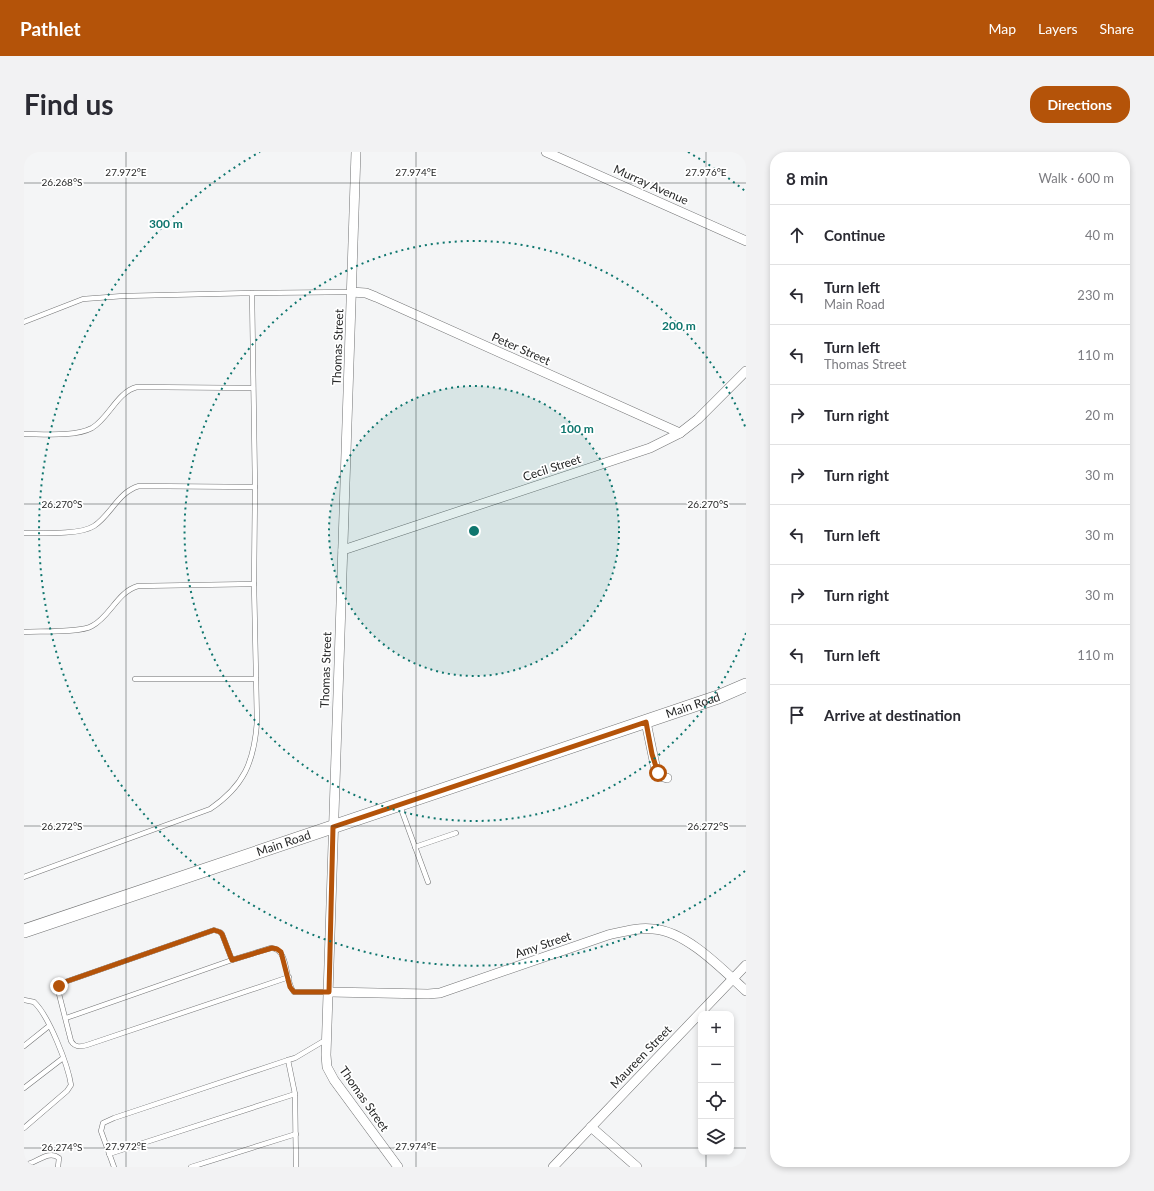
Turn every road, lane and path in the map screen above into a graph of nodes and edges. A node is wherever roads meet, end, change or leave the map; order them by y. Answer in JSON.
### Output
{"nodes":[{"id":1,"x":356,"y":152,"type":"edge"},
{"id":2,"x":546,"y":152,"type":"edge"},
{"id":3,"x":746,"y":240,"type":"edge"},
{"id":4,"x":351,"y":292,"type":"junction"},
{"id":5,"x":252,"y":293,"type":"junction"},
{"id":6,"x":24,"y":322,"type":"edge"},
{"id":7,"x":746,"y":371,"type":"edge"},
{"id":8,"x":253,"y":388,"type":"junction"},
{"id":9,"x":680,"y":433,"type":"junction"},
{"id":10,"x":24,"y":434,"type":"edge"},
{"id":11,"x":255,"y":487,"type":"junction"},
{"id":12,"x":24,"y":533,"type":"edge"},
{"id":13,"x":343,"y":550,"type":"junction"},
{"id":14,"x":254,"y":584,"type":"junction"},
{"id":15,"x":24,"y":632,"type":"edge"},
{"id":16,"x":135,"y":679,"type":"dead end"},
{"id":17,"x":256,"y":679,"type":"junction"},
{"id":18,"x":746,"y":684,"type":"edge"},
{"id":19,"x":646,"y":722,"type":"junction"},
{"id":20,"x":667,"y":778,"type":"dead end"},
{"id":21,"x":400,"y":804,"type":"junction"},
{"id":22,"x":333,"y":827,"type":"junction"},
{"id":23,"x":456,"y":833,"type":"dead end"},
{"id":24,"x":415,"y":848,"type":"junction"},
{"id":25,"x":24,"y":877,"type":"edge"},
{"id":26,"x":428,"y":882,"type":"dead end"},
{"id":27,"x":24,"y":931,"type":"edge"},
{"id":28,"x":232,"y":960,"type":"junction"},
{"id":29,"x":746,"y":965,"type":"edge"},
{"id":30,"x":289,"y":977,"type":"junction"},
{"id":31,"x":733,"y":979,"type":"junction"},
{"id":32,"x":746,"y":991,"type":"edge"},
{"id":33,"x":329,"y":992,"type":"junction"},
{"id":34,"x":24,"y":1000,"type":"edge"},
{"id":35,"x":66,"y":1018,"type":"junction"},
{"id":36,"x":49,"y":1026,"type":"junction"},
{"id":37,"x":327,"y":1039,"type":"junction"},
{"id":38,"x":24,"y":1046,"type":"edge"},
{"id":39,"x":63,"y":1058,"type":"junction"},
{"id":40,"x":288,"y":1060,"type":"junction"},
{"id":41,"x":24,"y":1088,"type":"edge"},
{"id":42,"x":295,"y":1094,"type":"junction"},
{"id":43,"x":591,"y":1127,"type":"junction"},
{"id":44,"x":24,"y":1128,"type":"edge"},
{"id":45,"x":296,"y":1134,"type":"junction"},
{"id":46,"x":109,"y":1154,"type":"junction"},
{"id":47,"x":24,"y":1165,"type":"edge"},
{"id":48,"x":58,"y":1167,"type":"edge"},
{"id":49,"x":114,"y":1167,"type":"edge"},
{"id":50,"x":191,"y":1167,"type":"edge"},
{"id":51,"x":296,"y":1167,"type":"edge"},
{"id":52,"x":398,"y":1167,"type":"edge"},
{"id":53,"x":553,"y":1167,"type":"edge"},
{"id":54,"x":637,"y":1167,"type":"edge"}],
"edges":[{"from":1,"to":4,"type":"street","name":"Thomas Street"},
{"from":2,"to":3,"type":"street","name":"Murray Avenue"},
{"from":4,"to":5,"type":"lane"},
{"from":4,"to":9,"type":"street","name":"Peter Street"},
{"from":4,"to":13,"type":"street","name":"Thomas Street"},
{"from":5,"to":6,"type":"lane"},
{"from":5,"to":8,"type":"lane"},
{"from":7,"to":9,"type":"street","name":"Cecil Street"},
{"from":8,"to":10,"type":"lane"},
{"from":8,"to":11,"type":"lane"},
{"from":9,"to":13,"type":"street","name":"Cecil Street"},
{"from":11,"to":12,"type":"lane"},
{"from":11,"to":14,"type":"lane"},
{"from":13,"to":22,"type":"street","name":"Thomas Street"},
{"from":14,"to":15,"type":"lane"},
{"from":14,"to":17,"type":"lane"},
{"from":16,"to":17,"type":"lane"},
{"from":17,"to":25,"type":"lane"},
{"from":18,"to":19,"type":"main road","name":"Main Road"},
{"from":19,"to":20,"type":"street"},
{"from":19,"to":21,"type":"main road","name":"Main Road"},
{"from":21,"to":22,"type":"main road","name":"Main Road"},
{"from":21,"to":24,"type":"lane"},
{"from":22,"to":27,"type":"main road","name":"Main Road"},
{"from":22,"to":33,"type":"street","name":"Thomas Street"},
{"from":23,"to":24,"type":"lane"},
{"from":24,"to":26,"type":"lane"},
{"from":28,"to":30,"type":"lane"},
{"from":28,"to":35,"type":"lane"},
{"from":28,"to":35,"type":"lane"},
{"from":29,"to":31,"type":"street","name":"Maureen Street"},
{"from":30,"to":33,"type":"lane"},
{"from":30,"to":35,"type":"lane"},
{"from":31,"to":32,"type":"street","name":"Amy Street"},
{"from":31,"to":33,"type":"street","name":"Amy Street"},
{"from":31,"to":43,"type":"street","name":"Maureen Street"},
{"from":33,"to":37,"type":"street","name":"Thomas Street"},
{"from":34,"to":36,"type":"lane"},
{"from":36,"to":38,"type":"lane"},
{"from":36,"to":39,"type":"lane"},
{"from":37,"to":40,"type":"lane"},
{"from":37,"to":52,"type":"street","name":"Thomas Street"},
{"from":39,"to":41,"type":"lane"},
{"from":39,"to":44,"type":"lane"},
{"from":40,"to":42,"type":"lane"},
{"from":40,"to":46,"type":"lane"},
{"from":42,"to":45,"type":"lane"},
{"from":42,"to":46,"type":"lane"},
{"from":43,"to":53,"type":"street","name":"Maureen Street"},
{"from":43,"to":54,"type":"street"},
{"from":45,"to":50,"type":"lane"},
{"from":45,"to":51,"type":"lane"},
{"from":46,"to":49,"type":"lane"},
{"from":47,"to":48,"type":"lane"}]}
